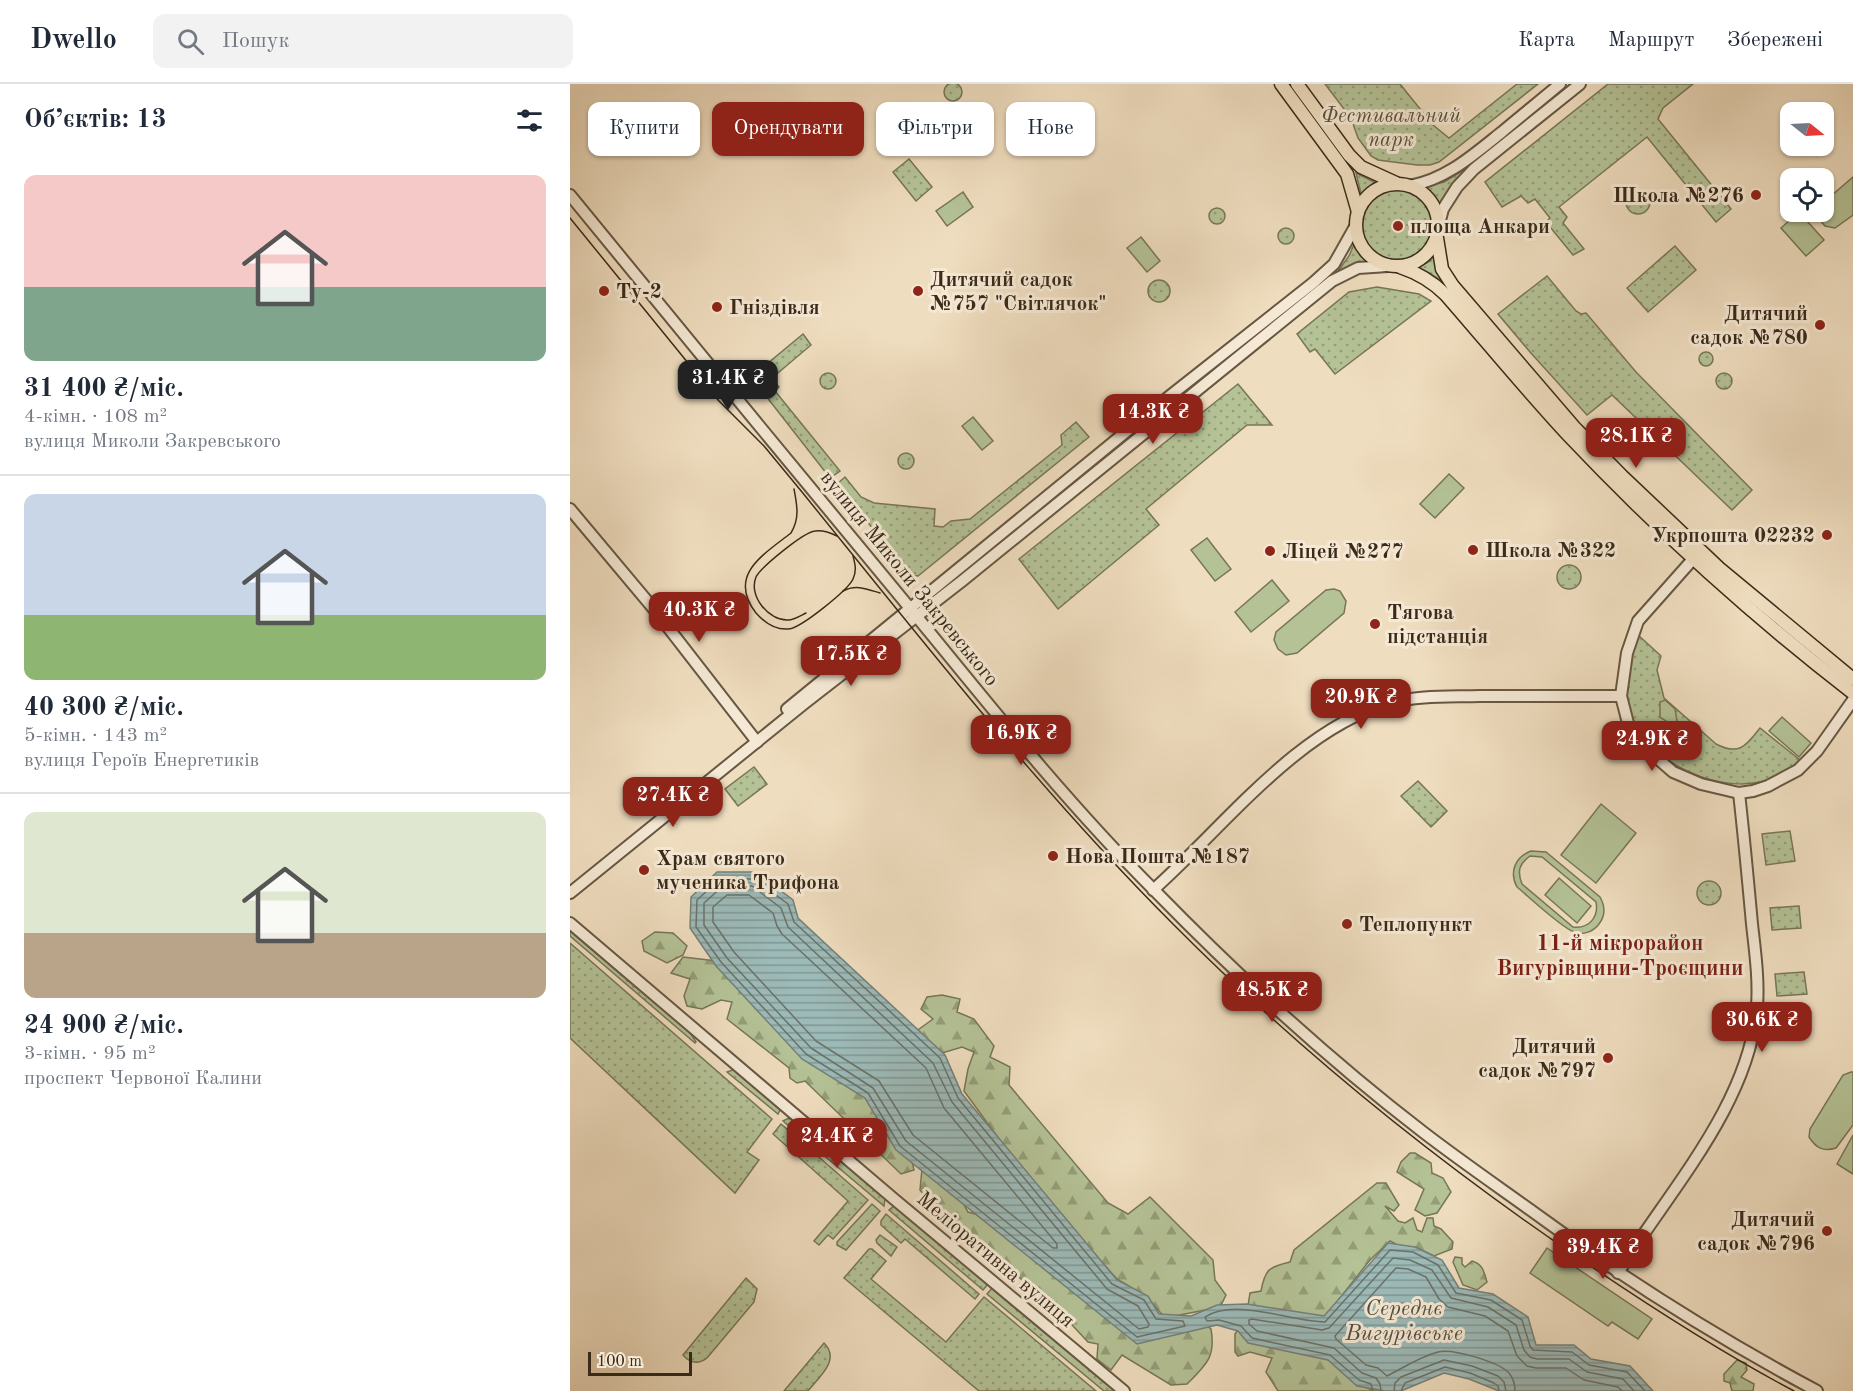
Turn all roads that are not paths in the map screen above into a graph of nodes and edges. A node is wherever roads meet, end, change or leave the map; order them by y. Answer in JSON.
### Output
{"nodes":[{"id":1,"x":1281,"y":84,"type":"edge"},
{"id":2,"x":1297,"y":84,"type":"edge"},
{"id":3,"x":1560,"y":84,"type":"edge"},
{"id":4,"x":1580,"y":84,"type":"edge"},
{"id":5,"x":1403,"y":185,"type":"junction"},
{"id":6,"x":570,"y":195,"type":"edge"},
{"id":7,"x":1357,"y":219,"type":"junction"},
{"id":8,"x":1439,"y":224,"type":"junction"},
{"id":9,"x":1437,"y":237,"type":"junction"},
{"id":10,"x":1394,"y":266,"type":"junction"},
{"id":11,"x":570,"y":509,"type":"edge"},
{"id":12,"x":1694,"y":558,"type":"junction"},
{"id":13,"x":909,"y":608,"type":"junction"},
{"id":14,"x":916,"y":618,"type":"junction"},
{"id":15,"x":1853,"y":679,"type":"edge"},
{"id":16,"x":1853,"y":693,"type":"edge"},
{"id":17,"x":1621,"y":696,"type":"junction"},
{"id":18,"x":1853,"y":700,"type":"edge"},
{"id":19,"x":755,"y":739,"type":"junction"},
{"id":20,"x":1739,"y":793,"type":"junction"},
{"id":21,"x":570,"y":884,"type":"edge"},
{"id":22,"x":1154,"y":890,"type":"junction"},
{"id":23,"x":570,"y":892,"type":"edge"},
{"id":24,"x":570,"y":923,"type":"edge"},
{"id":25,"x":1618,"y":1273,"type":"junction"},
{"id":26,"x":1124,"y":1391,"type":"edge"},
{"id":27,"x":1817,"y":1391,"type":"edge"}],
"edges":[{"from":1,"to":7,"type":"main road"},
{"from":2,"to":5,"type":"main road"},
{"from":3,"to":5,"type":"street"},
{"from":4,"to":8,"type":"street"},
{"from":5,"to":7,"type":"main road"},
{"from":5,"to":8,"type":"main road"},
{"from":6,"to":13,"type":"street","name":"вулиця Миколи Закревського"},
{"from":7,"to":10,"type":"main road"},
{"from":7,"to":13,"type":"street"},
{"from":8,"to":9,"type":"main road"},
{"from":9,"to":10,"type":"main road"},
{"from":9,"to":15,"type":"main road"},
{"from":10,"to":12,"type":"main road"},
{"from":10,"to":14,"type":"street"},
{"from":11,"to":19,"type":"street"},
{"from":12,"to":16,"type":"main road"},
{"from":12,"to":17,"type":"street"},
{"from":13,"to":14,"type":"street","name":"вулиця Миколи Закревського"},
{"from":13,"to":19,"type":"street"},
{"from":14,"to":19,"type":"street"},
{"from":14,"to":22,"type":"street","name":"вулиця Миколи Закревського"},
{"from":17,"to":20,"type":"street"},
{"from":17,"to":22,"type":"street"},
{"from":18,"to":20,"type":"street"},
{"from":19,"to":21,"type":"street"},
{"from":19,"to":23,"type":"street"},
{"from":20,"to":25,"type":"street"},
{"from":22,"to":25,"type":"street","name":"вулиця Миколи Закревського"},
{"from":24,"to":26,"type":"street","name":"Меліоративна вулиця"},
{"from":25,"to":27,"type":"street","name":"вулиця Миколи Закревського"}]}
